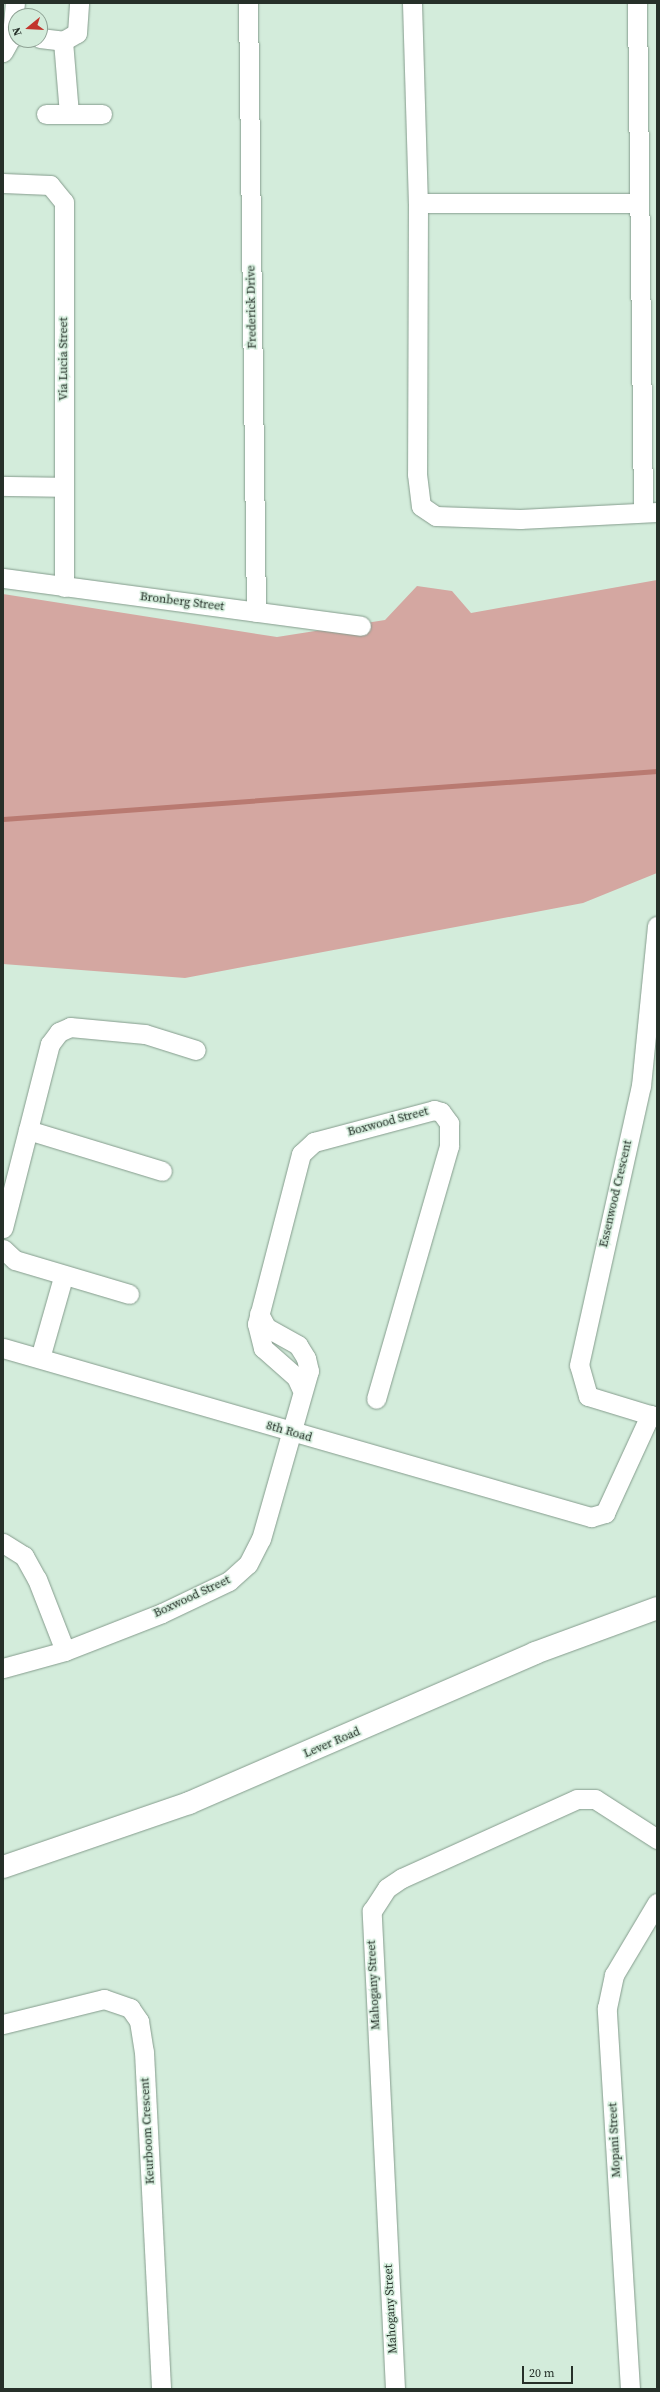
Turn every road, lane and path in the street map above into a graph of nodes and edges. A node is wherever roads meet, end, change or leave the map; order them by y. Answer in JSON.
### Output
{"nodes":[{"id":1,"x":79,"y":3,"type":"edge"},
{"id":2,"x":248,"y":3,"type":"edge"},
{"id":3,"x":412,"y":3,"type":"edge"},
{"id":4,"x":638,"y":3,"type":"edge"},
{"id":5,"x":48,"y":39,"type":"edge"},
{"id":6,"x":63,"y":40,"type":"junction"},
{"id":7,"x":46,"y":114,"type":"dead end"},
{"id":8,"x":69,"y":114,"type":"junction"},
{"id":9,"x":102,"y":114,"type":"dead end"},
{"id":10,"x":3,"y":184,"type":"edge"},
{"id":11,"x":418,"y":203,"type":"junction"},
{"id":12,"x":638,"y":203,"type":"junction"},
{"id":13,"x":650,"y":281,"type":"edge"},
{"id":14,"x":3,"y":486,"type":"edge"},
{"id":15,"x":64,"y":487,"type":"junction"},
{"id":16,"x":650,"y":512,"type":"edge"},
{"id":17,"x":3,"y":578,"type":"edge"},
{"id":18,"x":64,"y":587,"type":"junction"},
{"id":19,"x":256,"y":612,"type":"junction"},
{"id":20,"x":361,"y":626,"type":"dead end"},
{"id":21,"x":657,"y":926,"type":"edge"},
{"id":22,"x":196,"y":1050,"type":"dead end"},
{"id":23,"x":28,"y":1130,"type":"junction"},
{"id":24,"x":162,"y":1171,"type":"dead end"},
{"id":25,"x":3,"y":1228,"type":"edge"},
{"id":26,"x":3,"y":1248,"type":"edge"},
{"id":27,"x":64,"y":1277,"type":"junction"},
{"id":28,"x":129,"y":1294,"type":"dead end"},
{"id":29,"x":3,"y":1348,"type":"edge"},
{"id":30,"x":40,"y":1358,"type":"junction"},
{"id":31,"x":376,"y":1399,"type":"dead end"},
{"id":32,"x":653,"y":1416,"type":"edge"},
{"id":33,"x":291,"y":1433,"type":"junction"},
{"id":34,"x":575,"y":1513,"type":"joint"},
{"id":35,"x":3,"y":1543,"type":"edge"},
{"id":36,"x":657,"y":1600,"type":"edge"},
{"id":37,"x":657,"y":1608,"type":"edge"},
{"id":38,"x":65,"y":1651,"type":"junction"},
{"id":39,"x":3,"y":1668,"type":"edge"},
{"id":40,"x":657,"y":1839,"type":"edge"},
{"id":41,"x":3,"y":1853,"type":"edge"},
{"id":42,"x":3,"y":1867,"type":"edge"},
{"id":43,"x":657,"y":1903,"type":"edge"},
{"id":44,"x":3,"y":2024,"type":"edge"},
{"id":45,"x":161,"y":2389,"type":"edge"},
{"id":46,"x":395,"y":2389,"type":"edge"},
{"id":47,"x":630,"y":2389,"type":"edge"}],
"edges":[{"from":1,"to":6,"type":"street"},
{"from":2,"to":19,"type":"street","name":"Frederick Drive"},
{"from":3,"to":11,"type":"street"},
{"from":4,"to":12,"type":"street"},
{"from":5,"to":6,"type":"street"},
{"from":6,"to":8,"type":"street"},
{"from":7,"to":8,"type":"street"},
{"from":8,"to":9,"type":"street"},
{"from":10,"to":15,"type":"street","name":"Via Lucia Street"},
{"from":11,"to":12,"type":"street"},
{"from":11,"to":16,"type":"street"},
{"from":12,"to":13,"type":"street"},
{"from":13,"to":16,"type":"street"},
{"from":14,"to":15,"type":"street"},
{"from":15,"to":18,"type":"street","name":"Via Lucia Street"},
{"from":17,"to":18,"type":"street","name":"Bronberg Street"},
{"from":18,"to":19,"type":"street","name":"Bronberg Street"},
{"from":19,"to":20,"type":"street","name":"Bronberg Street"},
{"from":21,"to":32,"type":"street","name":"Essenwood Crescent"},
{"from":22,"to":23,"type":"street"},
{"from":23,"to":24,"type":"street"},
{"from":23,"to":25,"type":"street"},
{"from":26,"to":27,"type":"street"},
{"from":27,"to":28,"type":"street"},
{"from":27,"to":30,"type":"street"},
{"from":29,"to":30,"type":"street","name":"8th Road"},
{"from":30,"to":33,"type":"street","name":"8th Road"},
{"from":31,"to":33,"type":"street","name":"Boxwood Street"},
{"from":32,"to":34,"type":"street","name":"Essenwood Crescent"},
{"from":33,"to":34,"type":"street","name":"8th Road"},
{"from":33,"to":38,"type":"street","name":"Boxwood Street"},
{"from":35,"to":38,"type":"street"},
{"from":36,"to":41,"type":"main road","name":"Lever Road"},
{"from":37,"to":42,"type":"main road","name":"Lever Road"},
{"from":38,"to":39,"type":"street","name":"Boxwood Street"},
{"from":40,"to":46,"type":"street","name":"Mahogany Street"},
{"from":43,"to":47,"type":"street","name":"Mopani Street"},
{"from":44,"to":45,"type":"street","name":"Keurboom Crescent"}]}
